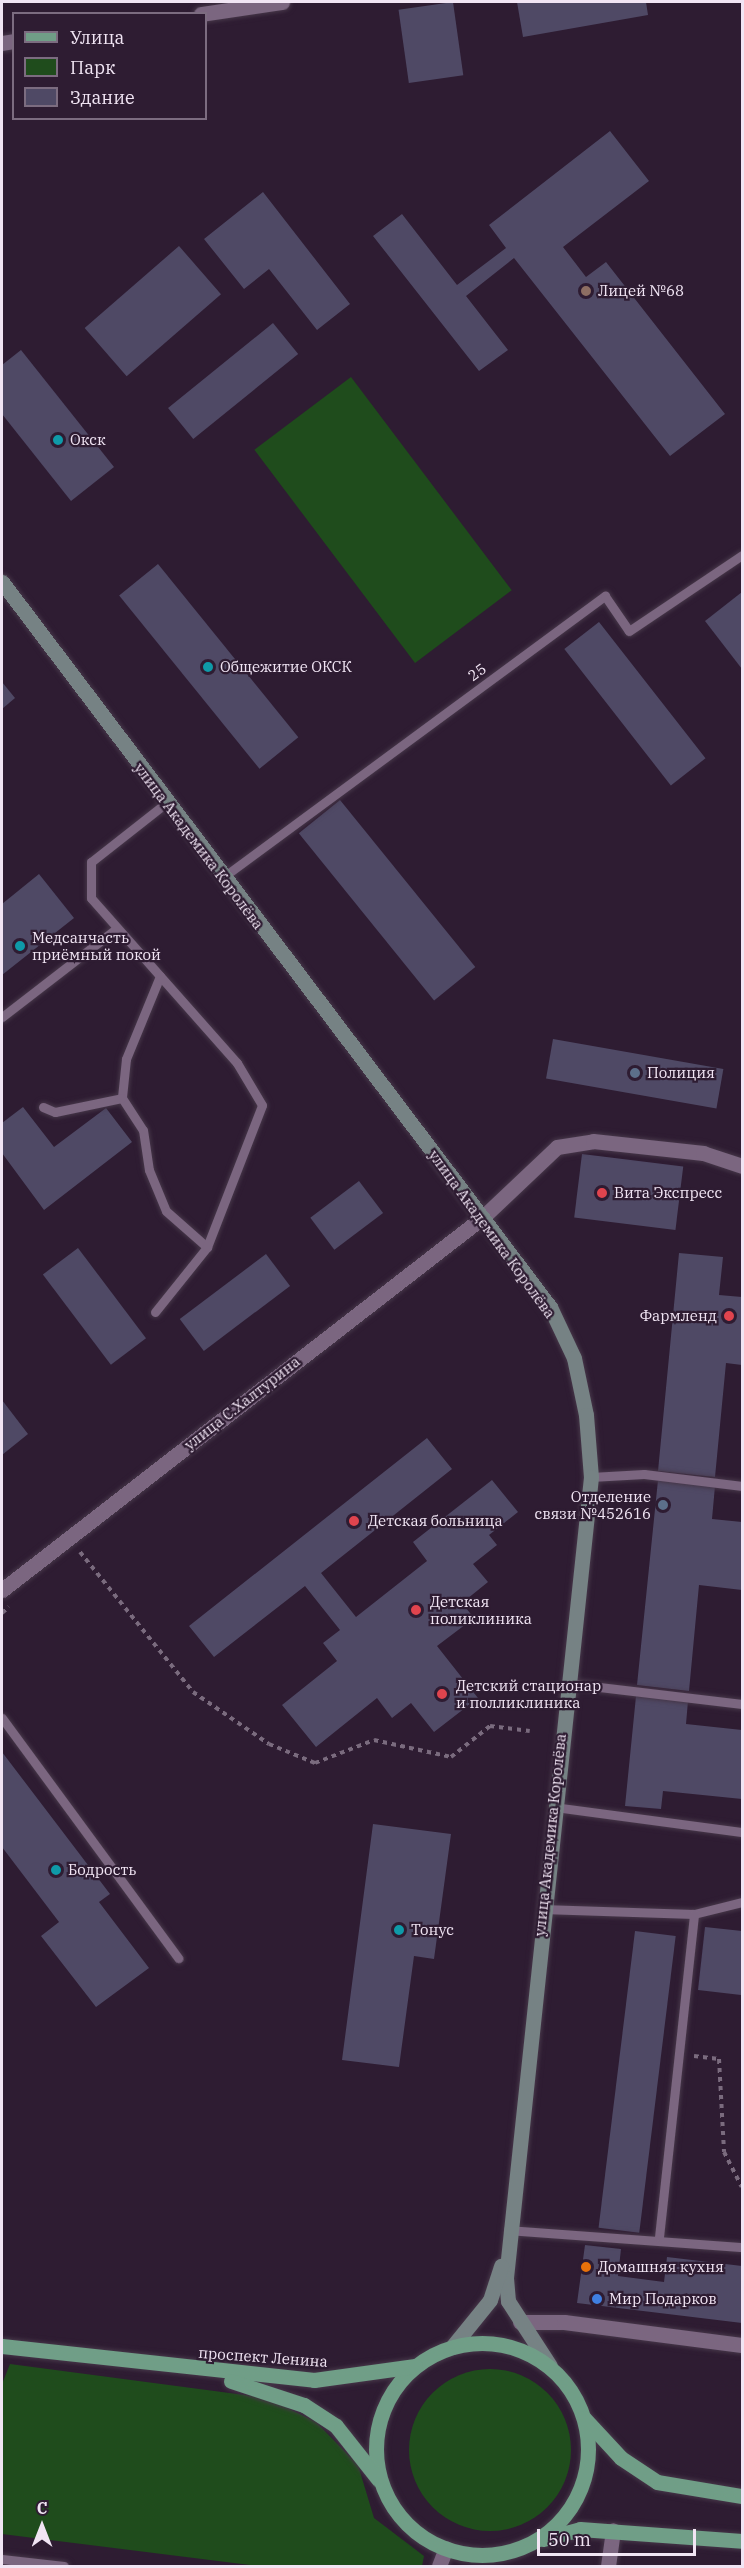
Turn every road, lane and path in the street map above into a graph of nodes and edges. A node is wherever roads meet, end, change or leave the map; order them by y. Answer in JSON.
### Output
{"nodes":[{"id":1,"x":282,"y":2,"type":"edge"},
{"id":2,"x":207,"y":13,"type":"edge"},
{"id":3,"x":742,"y":555,"type":"edge"},
{"id":4,"x":2,"y":582,"type":"edge"},
{"id":5,"x":166,"y":803,"type":"junction"},
{"id":6,"x":222,"y":878,"type":"junction"},
{"id":7,"x":117,"y":928,"type":"junction"},
{"id":8,"x":160,"y":976,"type":"junction"},
{"id":9,"x":2,"y":1017,"type":"edge"},
{"id":10,"x":122,"y":1098,"type":"junction"},
{"id":11,"x":43,"y":1107,"type":"dead end"},
{"id":12,"x":742,"y":1166,"type":"edge"},
{"id":13,"x":483,"y":1217,"type":"junction"},
{"id":14,"x":207,"y":1247,"type":"junction"},
{"id":15,"x":155,"y":1312,"type":"dead end"},
{"id":16,"x":591,"y":1476,"type":"junction"},
{"id":17,"x":742,"y":1486,"type":"edge"},
{"id":18,"x":80,"y":1552,"type":"dead end"},
{"id":19,"x":2,"y":1590,"type":"edge"},
{"id":20,"x":566,"y":1683,"type":"junction"},
{"id":21,"x":742,"y":1704,"type":"edge"},
{"id":22,"x":2,"y":1718,"type":"edge"},
{"id":23,"x":530,"y":1731,"type":"dead end"},
{"id":24,"x":554,"y":1807,"type":"junction"},
{"id":25,"x":742,"y":1832,"type":"edge"},
{"id":26,"x":742,"y":1902,"type":"edge"},
{"id":27,"x":541,"y":1909,"type":"junction"},
{"id":28,"x":694,"y":1914,"type":"junction"},
{"id":29,"x":178,"y":1958,"type":"dead end"},
{"id":30,"x":682,"y":2054,"type":"junction"},
{"id":31,"x":742,"y":2187,"type":"edge"},
{"id":32,"x":508,"y":2230,"type":"junction"},
{"id":33,"x":658,"y":2237,"type":"junction"},
{"id":34,"x":742,"y":2247,"type":"edge"},
{"id":35,"x":520,"y":2322,"type":"junction"},
{"id":36,"x":742,"y":2345,"type":"edge"},
{"id":37,"x":2,"y":2346,"type":"edge"},
{"id":38,"x":452,"y":2347,"type":"junction"},
{"id":39,"x":416,"y":2366,"type":"junction"},
{"id":40,"x":550,"y":2366,"type":"junction"},
{"id":41,"x":178,"y":2369,"type":"junction"},
{"id":42,"x":584,"y":2418,"type":"junction"},
{"id":43,"x":383,"y":2486,"type":"junction"},
{"id":44,"x":742,"y":2496,"type":"edge"},
{"id":45,"x":613,"y":2530,"type":"junction"},
{"id":46,"x":534,"y":2541,"type":"junction"},
{"id":47,"x":742,"y":2541,"type":"edge"},
{"id":48,"x":446,"y":2548,"type":"junction"},
{"id":49,"x":2,"y":2559,"type":"edge"},
{"id":50,"x":64,"y":2566,"type":"edge"},
{"id":51,"x":438,"y":2566,"type":"edge"},
{"id":52,"x":608,"y":2566,"type":"edge"}],
"edges":[{"from":1,"to":2,"type":"street"},
{"from":3,"to":6,"type":"lane","name":"25"},
{"from":4,"to":5,"type":"street","name":"улица Академика Королёва"},
{"from":5,"to":6,"type":"street","name":"улица Академика Королёва"},
{"from":5,"to":7,"type":"lane"},
{"from":6,"to":13,"type":"street","name":"улица Академика Королёва"},
{"from":7,"to":8,"type":"lane"},
{"from":7,"to":9,"type":"lane"},
{"from":8,"to":10,"type":"lane"},
{"from":8,"to":14,"type":"lane"},
{"from":10,"to":11,"type":"lane"},
{"from":10,"to":14,"type":"lane"},
{"from":12,"to":13,"type":"street","name":"улица С.Халтурина"},
{"from":13,"to":16,"type":"street","name":"улица Академика Королёва"},
{"from":13,"to":19,"type":"street","name":"улица С.Халтурина"},
{"from":14,"to":15,"type":"lane"},
{"from":16,"to":17,"type":"lane"},
{"from":16,"to":20,"type":"street","name":"улица Академика Королёва"},
{"from":18,"to":23,"type":"path"},
{"from":20,"to":21,"type":"lane"},
{"from":20,"to":24,"type":"street","name":"улица Академика Королёва"},
{"from":22,"to":29,"type":"lane"},
{"from":24,"to":25,"type":"lane"},
{"from":24,"to":27,"type":"street","name":"улица Академика Королёва"},
{"from":26,"to":28,"type":"lane"},
{"from":27,"to":28,"type":"lane"},
{"from":27,"to":32,"type":"street","name":"улица Академика Королёва"},
{"from":28,"to":30,"type":"lane"},
{"from":30,"to":31,"type":"path"},
{"from":30,"to":33,"type":"lane"},
{"from":32,"to":33,"type":"lane"},
{"from":32,"to":35,"type":"street","name":"улица Академика Королёва"},
{"from":32,"to":38,"type":"street"},
{"from":33,"to":34,"type":"lane"},
{"from":35,"to":36,"type":"street"},
{"from":35,"to":40,"type":"street","name":"улица Академика Королёва"},
{"from":37,"to":41,"type":"main road","name":"проспект Ленина"},
{"from":38,"to":39,"type":"main road"},
{"from":38,"to":40,"type":"main road"},
{"from":39,"to":41,"type":"main road","name":"проспект Ленина"},
{"from":39,"to":43,"type":"main road"},
{"from":40,"to":42,"type":"main road"},
{"from":41,"to":43,"type":"main road","name":"проспект Ленина"},
{"from":42,"to":44,"type":"main road"},
{"from":42,"to":46,"type":"main road"},
{"from":43,"to":48,"type":"main road"},
{"from":45,"to":46,"type":"main road"},
{"from":45,"to":47,"type":"main road"},
{"from":45,"to":52,"type":"street"},
{"from":46,"to":48,"type":"main road"},
{"from":48,"to":51,"type":"street"},
{"from":49,"to":50,"type":"lane"}]}
